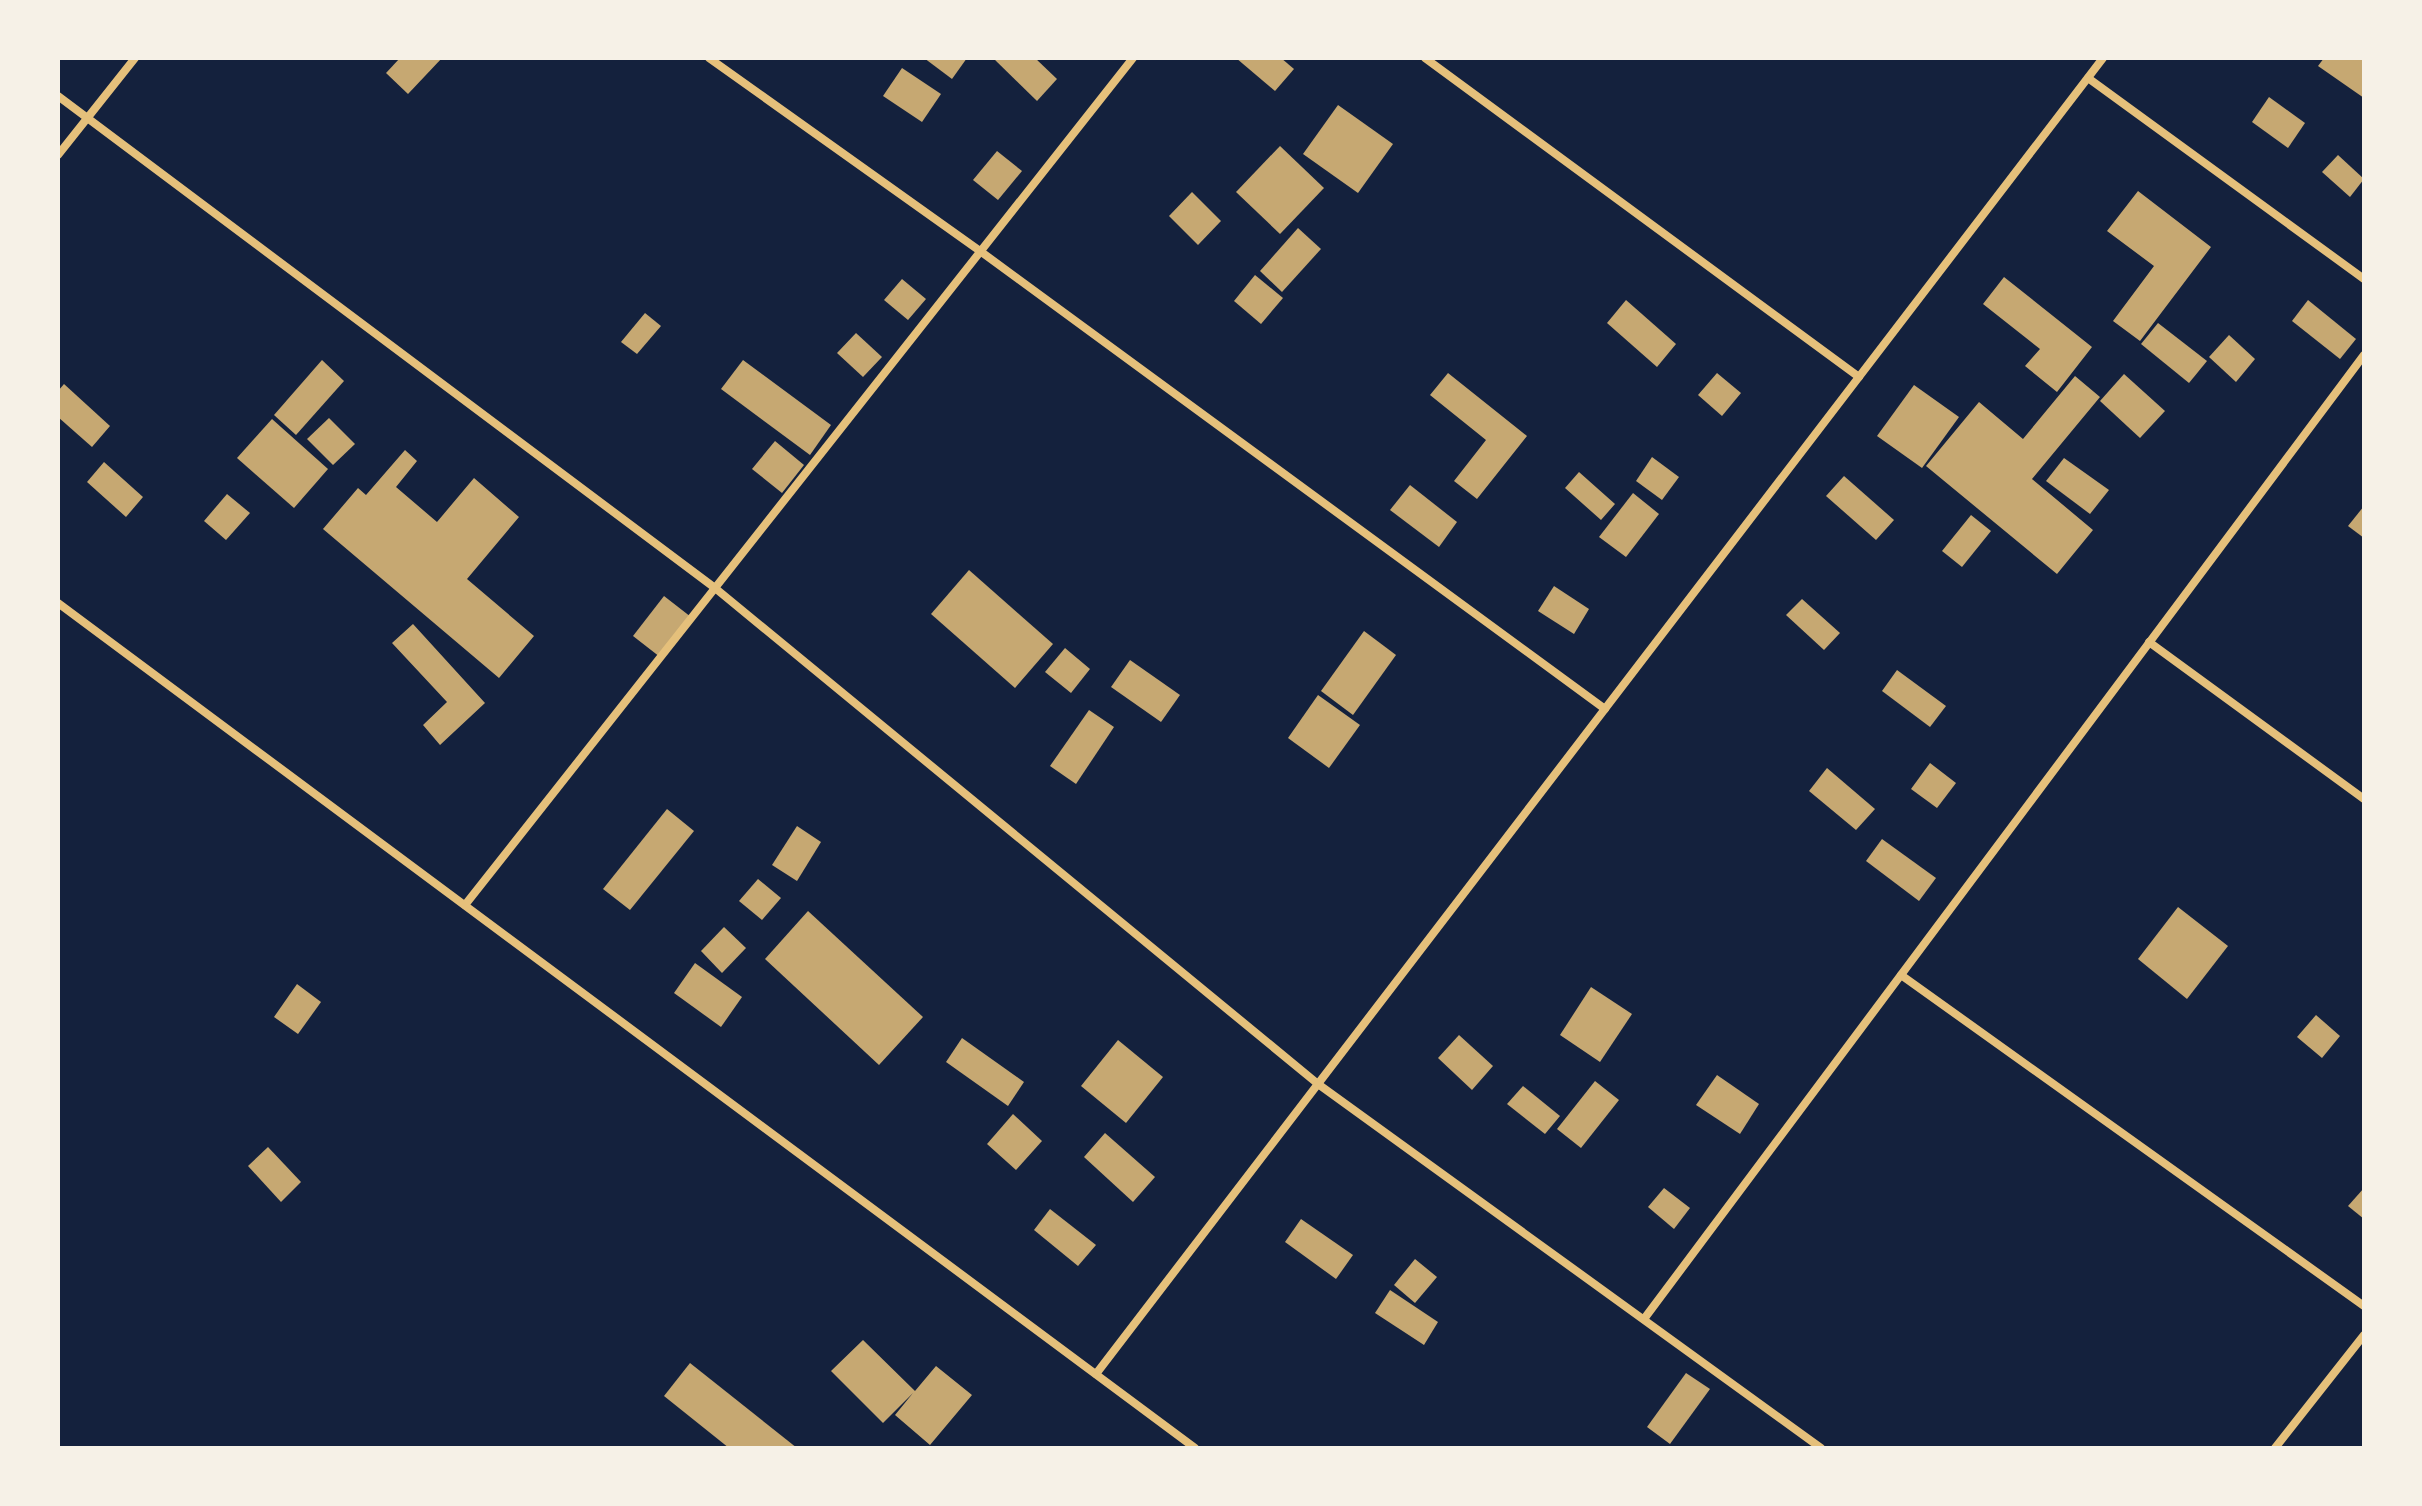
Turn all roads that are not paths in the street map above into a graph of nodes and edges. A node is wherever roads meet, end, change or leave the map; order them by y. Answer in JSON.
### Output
{"nodes":[{"id":1,"x":135,"y":58,"type":"edge"},
{"id":2,"x":709,"y":58,"type":"edge"},
{"id":3,"x":1133,"y":58,"type":"edge"},
{"id":4,"x":1425,"y":58,"type":"edge"},
{"id":5,"x":2103,"y":58,"type":"edge"},
{"id":6,"x":2088,"y":78,"type":"junction"},
{"id":7,"x":58,"y":96,"type":"edge"},
{"id":8,"x":88,"y":119,"type":"junction"},
{"id":9,"x":58,"y":155,"type":"edge"},
{"id":10,"x":980,"y":251,"type":"junction"},
{"id":11,"x":2364,"y":279,"type":"edge"},
{"id":12,"x":2364,"y":355,"type":"edge"},
{"id":13,"x":1859,"y":377,"type":"junction"},
{"id":14,"x":715,"y":588,"type":"junction"},
{"id":15,"x":58,"y":603,"type":"edge"},
{"id":16,"x":2149,"y":642,"type":"junction"},
{"id":17,"x":1605,"y":709,"type":"junction"},
{"id":18,"x":2364,"y":799,"type":"edge"},
{"id":19,"x":465,"y":905,"type":"junction"},
{"id":20,"x":1901,"y":975,"type":"junction"},
{"id":21,"x":1318,"y":1084,"type":"junction"},
{"id":22,"x":2364,"y":1306,"type":"edge"},
{"id":23,"x":1644,"y":1319,"type":"junction"},
{"id":24,"x":2364,"y":1335,"type":"edge"},
{"id":25,"x":1096,"y":1374,"type":"junction"},
{"id":26,"x":1195,"y":1448,"type":"edge"},
{"id":27,"x":1821,"y":1448,"type":"edge"},
{"id":28,"x":2275,"y":1448,"type":"edge"}],
"edges":[{"from":1,"to":8,"type":"street"},
{"from":2,"to":10,"type":"street"},
{"from":3,"to":10,"type":"street"},
{"from":4,"to":13,"type":"street"},
{"from":5,"to":6,"type":"street"},
{"from":6,"to":11,"type":"street"},
{"from":6,"to":13,"type":"street"},
{"from":7,"to":8,"type":"street"},
{"from":8,"to":9,"type":"street"},
{"from":8,"to":14,"type":"street"},
{"from":10,"to":14,"type":"street"},
{"from":10,"to":17,"type":"street"},
{"from":12,"to":16,"type":"street"},
{"from":13,"to":17,"type":"street"},
{"from":14,"to":19,"type":"street"},
{"from":14,"to":21,"type":"street"},
{"from":15,"to":19,"type":"street"},
{"from":16,"to":18,"type":"street"},
{"from":16,"to":20,"type":"street"},
{"from":17,"to":21,"type":"street"},
{"from":19,"to":25,"type":"street"},
{"from":20,"to":22,"type":"street"},
{"from":20,"to":23,"type":"street"},
{"from":21,"to":23,"type":"street"},
{"from":21,"to":25,"type":"street"},
{"from":23,"to":27,"type":"street"},
{"from":24,"to":28,"type":"street"},
{"from":25,"to":26,"type":"street"}]}
